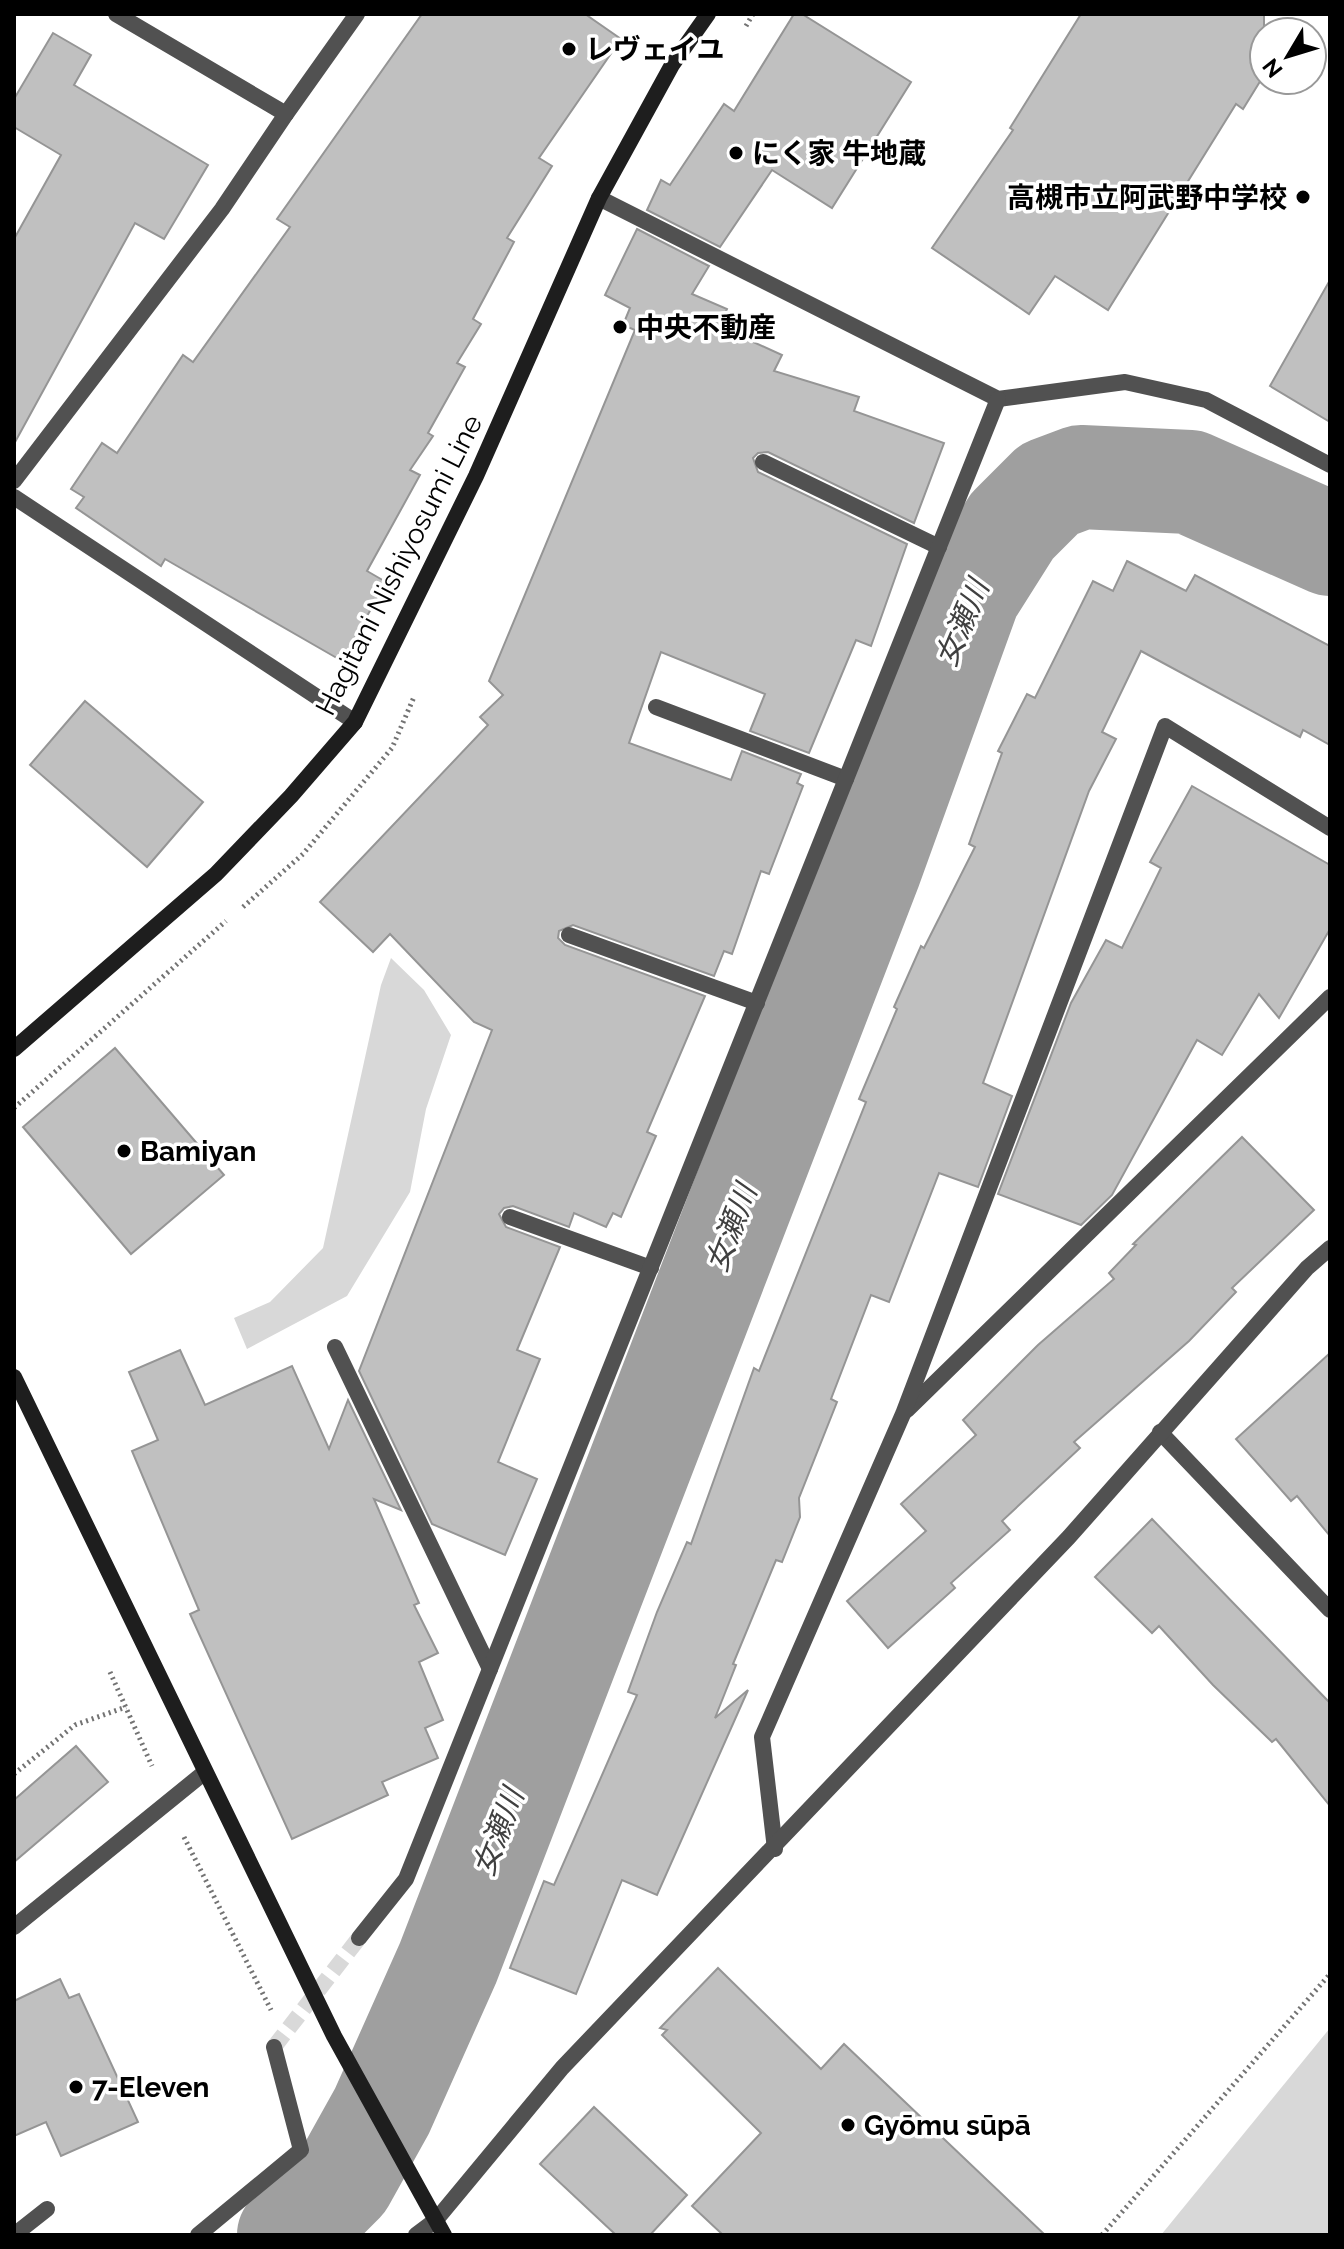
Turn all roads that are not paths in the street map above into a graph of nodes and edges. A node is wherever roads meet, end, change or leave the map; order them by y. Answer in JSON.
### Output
{"nodes":[{"id":1,"x":116,"y":14,"type":"edge"},
{"id":2,"x":357,"y":14,"type":"edge"},
{"id":3,"x":708,"y":14,"type":"edge"},
{"id":4,"x":286,"y":114,"type":"junction"},
{"id":5,"x":599,"y":198,"type":"junction"},
{"id":6,"x":998,"y":399,"type":"junction"},
{"id":7,"x":763,"y":462,"type":"dead end"},
{"id":8,"x":1330,"y":465,"type":"edge"},
{"id":9,"x":14,"y":481,"type":"edge"},
{"id":10,"x":14,"y":497,"type":"edge"},
{"id":11,"x":939,"y":547,"type":"junction"},
{"id":12,"x":656,"y":707,"type":"dead end"},
{"id":13,"x":355,"y":722,"type":"junction"},
{"id":14,"x":846,"y":779,"type":"junction"},
{"id":15,"x":1330,"y":828,"type":"edge"},
{"id":16,"x":569,"y":935,"type":"dead end"},
{"id":17,"x":1330,"y":997,"type":"edge"},
{"id":18,"x":757,"y":1003,"type":"junction"},
{"id":19,"x":18,"y":1039,"type":"edge"},
{"id":20,"x":510,"y":1217,"type":"dead end"},
{"id":21,"x":1330,"y":1248,"type":"edge"},
{"id":22,"x":651,"y":1268,"type":"junction"},
{"id":23,"x":335,"y":1347,"type":"dead end"},
{"id":24,"x":14,"y":1377,"type":"edge"},
{"id":25,"x":903,"y":1414,"type":"junction"},
{"id":26,"x":1160,"y":1432,"type":"junction"},
{"id":27,"x":1330,"y":1610,"type":"edge"},
{"id":28,"x":490,"y":1669,"type":"junction"},
{"id":29,"x":205,"y":1772,"type":"junction"},
{"id":30,"x":775,"y":1849,"type":"junction"},
{"id":31,"x":14,"y":1927,"type":"edge"},
{"id":32,"x":359,"y":1938,"type":"tunnel mouth"},
{"id":33,"x":274,"y":2047,"type":"dead end"},
{"id":34,"x":47,"y":2209,"type":"dead end"},
{"id":35,"x":436,"y":2220,"type":"junction"},
{"id":36,"x":14,"y":2235,"type":"edge"},
{"id":37,"x":198,"y":2235,"type":"edge"},
{"id":38,"x":416,"y":2235,"type":"edge"},
{"id":39,"x":444,"y":2235,"type":"edge"}],
"edges":[{"from":1,"to":4,"type":"street"},
{"from":2,"to":4,"type":"street"},
{"from":3,"to":5,"type":"main road","name":"Hagitani Nishiyosumi Line"},
{"from":4,"to":9,"type":"street"},
{"from":5,"to":6,"type":"street"},
{"from":5,"to":13,"type":"main road","name":"Hagitani Nishiyosumi Line"},
{"from":6,"to":8,"type":"street"},
{"from":6,"to":11,"type":"street"},
{"from":7,"to":11,"type":"street"},
{"from":10,"to":13,"type":"street"},
{"from":11,"to":14,"type":"street"},
{"from":12,"to":14,"type":"street"},
{"from":13,"to":19,"type":"main road","name":"Hagitani Nishiyosumi Line"},
{"from":14,"to":18,"type":"street"},
{"from":15,"to":25,"type":"street"},
{"from":16,"to":18,"type":"street"},
{"from":17,"to":25,"type":"street"},
{"from":18,"to":22,"type":"street"},
{"from":20,"to":22,"type":"street"},
{"from":21,"to":26,"type":"street"},
{"from":22,"to":28,"type":"street"},
{"from":23,"to":28,"type":"street"},
{"from":24,"to":29,"type":"main road"},
{"from":25,"to":30,"type":"street"},
{"from":26,"to":27,"type":"street"},
{"from":26,"to":30,"type":"street"},
{"from":28,"to":32,"type":"street"},
{"from":29,"to":31,"type":"street"},
{"from":29,"to":35,"type":"main road"},
{"from":30,"to":35,"type":"street"},
{"from":33,"to":37,"type":"street"},
{"from":34,"to":36,"type":"street"},
{"from":35,"to":38,"type":"street"},
{"from":35,"to":39,"type":"main road"}]}
